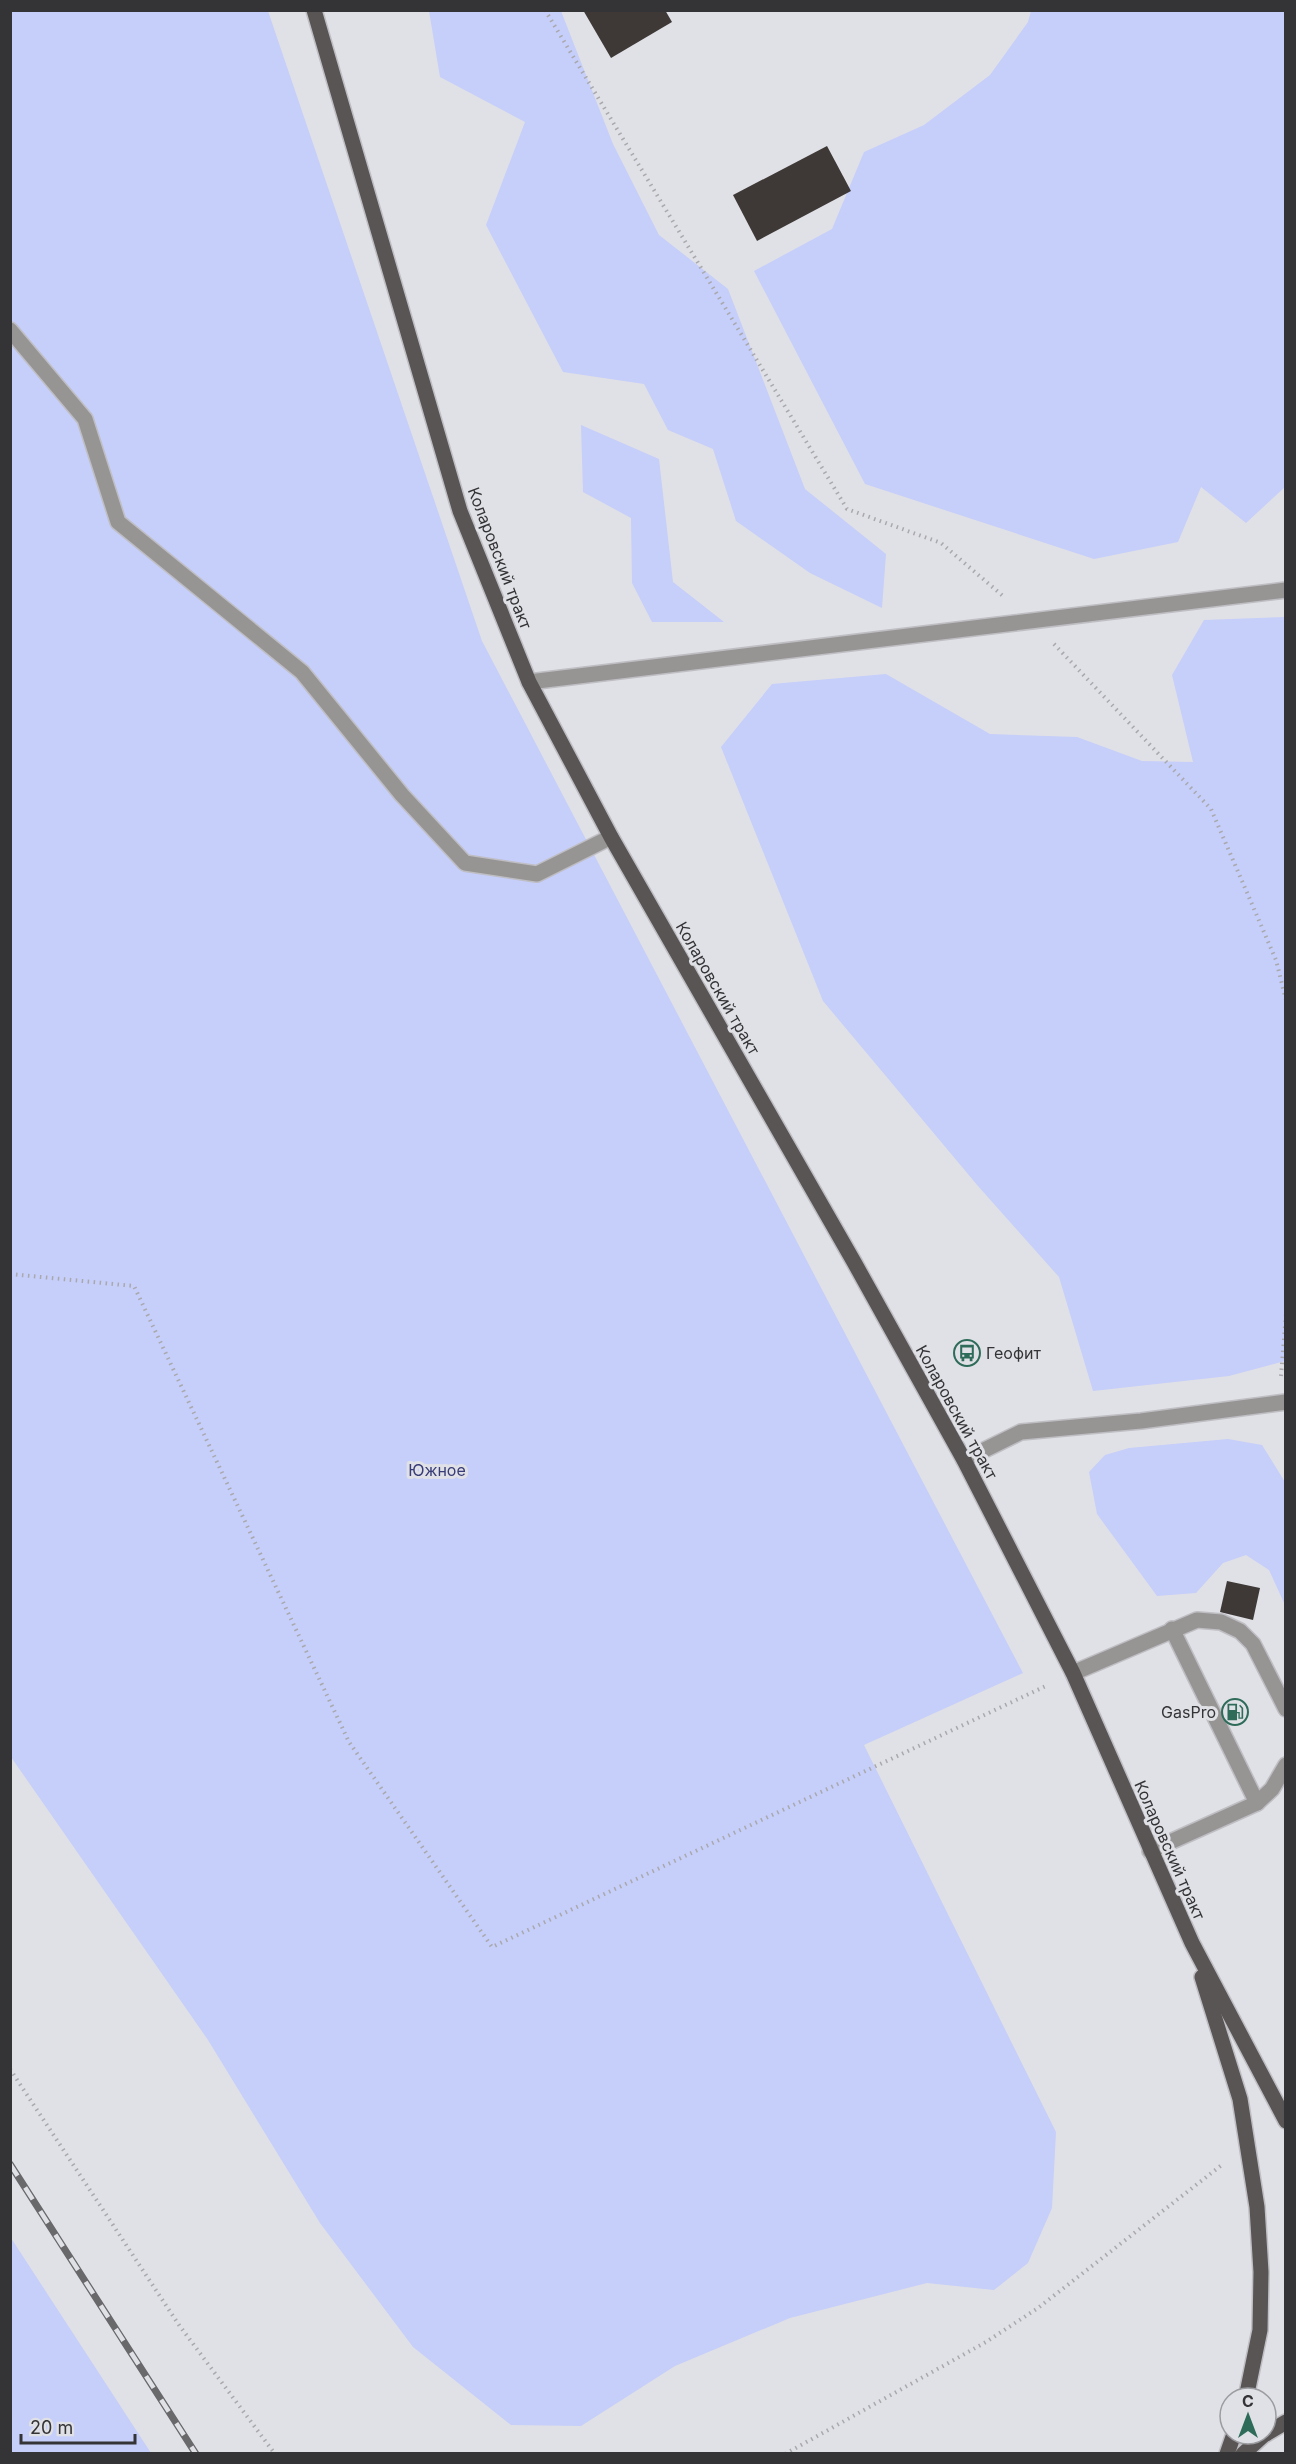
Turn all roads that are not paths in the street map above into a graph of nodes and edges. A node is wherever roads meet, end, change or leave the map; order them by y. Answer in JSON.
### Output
{"nodes":[{"id":1,"x":314,"y":10,"type":"edge"},
{"id":2,"x":10,"y":330,"type":"edge"},
{"id":3,"x":1286,"y":590,"type":"edge"},
{"id":4,"x":529,"y":681,"type":"junction"},
{"id":5,"x":611,"y":837,"type":"junction"},
{"id":6,"x":1283,"y":1405,"type":"edge"},
{"id":7,"x":964,"y":1460,"type":"junction"},
{"id":8,"x":1172,"y":1629,"type":"junction"},
{"id":9,"x":1073,"y":1673,"type":"junction"},
{"id":10,"x":1286,"y":1709,"type":"edge"},
{"id":11,"x":1286,"y":1765,"type":"edge"},
{"id":12,"x":1257,"y":1803,"type":"junction"},
{"id":13,"x":1150,"y":1851,"type":"junction"},
{"id":14,"x":1192,"y":1943,"type":"junction"},
{"id":15,"x":1286,"y":2121,"type":"edge"},
{"id":16,"x":1248,"y":2386,"type":"edge"}],
"edges":[{"from":1,"to":4,"type":"main road","name":"Коларовский тракт"},
{"from":2,"to":5,"type":"lane"},
{"from":3,"to":4,"type":"lane"},
{"from":4,"to":5,"type":"main road","name":"Коларовский тракт"},
{"from":5,"to":7,"type":"main road","name":"Коларовский тракт"},
{"from":6,"to":7,"type":"lane"},
{"from":7,"to":9,"type":"main road","name":"Коларовский тракт"},
{"from":8,"to":9,"type":"lane"},
{"from":8,"to":10,"type":"lane"},
{"from":8,"to":12,"type":"lane"},
{"from":9,"to":13,"type":"main road","name":"Коларовский тракт"},
{"from":11,"to":12,"type":"lane"},
{"from":12,"to":13,"type":"lane"},
{"from":13,"to":14,"type":"main road","name":"Коларовский тракт"},
{"from":14,"to":15,"type":"main road","name":"Коларовский тракт"},
{"from":14,"to":16,"type":"main road","name":"Коларовский тракт"}]}
